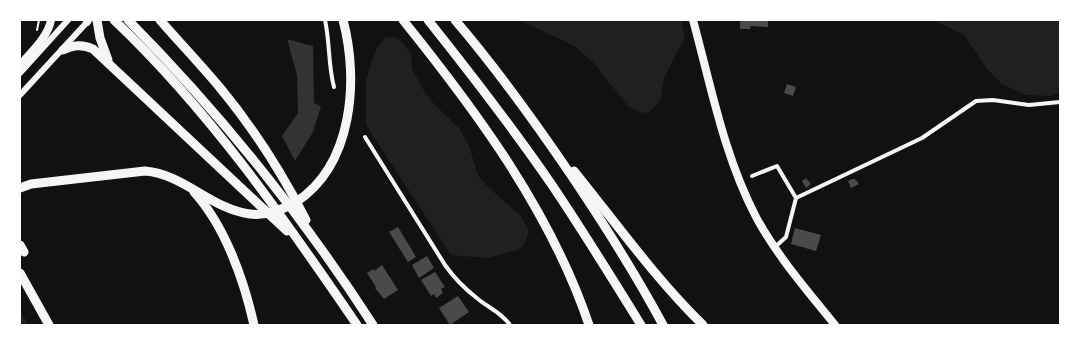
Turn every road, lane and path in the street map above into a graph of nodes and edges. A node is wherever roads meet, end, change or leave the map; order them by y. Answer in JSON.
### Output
{"nodes":[{"id":1,"x":50,"y":20,"type":"edge"},
{"id":2,"x":68,"y":20,"type":"edge"},
{"id":3,"x":97,"y":20,"type":"edge"},
{"id":4,"x":128,"y":20,"type":"edge"},
{"id":5,"x":160,"y":20,"type":"edge"},
{"id":6,"x":324,"y":20,"type":"edge"},
{"id":7,"x":343,"y":20,"type":"edge"},
{"id":8,"x":403,"y":20,"type":"edge"},
{"id":9,"x":428,"y":20,"type":"edge"},
{"id":10,"x":455,"y":20,"type":"edge"},
{"id":11,"x":693,"y":20,"type":"edge"},
{"id":12,"x":88,"y":21,"type":"edge"},
{"id":13,"x":116,"y":22,"type":"edge"},
{"id":14,"x":63,"y":50,"type":"junction"},
{"id":15,"x":20,"y":64,"type":"edge"},
{"id":16,"x":110,"y":64,"type":"junction"},
{"id":17,"x":20,"y":73,"type":"edge"},
{"id":18,"x":334,"y":87,"type":"dead end"},
{"id":19,"x":510,"y":89,"type":"junction"},
{"id":20,"x":20,"y":95,"type":"edge"},
{"id":21,"x":1060,"y":102,"type":"edge"},
{"id":22,"x":365,"y":137,"type":"dead end"},
{"id":23,"x":752,"y":176,"type":"dead end"},
{"id":24,"x":186,"y":184,"type":"junction"},
{"id":25,"x":20,"y":186,"type":"edge"},
{"id":26,"x":796,"y":198,"type":"junction"},
{"id":27,"x":316,"y":240,"type":"junction"},
{"id":28,"x":775,"y":247,"type":"junction"},
{"id":29,"x":305,"y":249,"type":"junction"},
{"id":30,"x":20,"y":273,"type":"edge"},
{"id":31,"x":360,"y":305,"type":"junction"},
{"id":32,"x":49,"y":325,"type":"edge"},
{"id":33,"x":254,"y":325,"type":"edge"},
{"id":34,"x":357,"y":325,"type":"edge"},
{"id":35,"x":373,"y":325,"type":"edge"},
{"id":36,"x":377,"y":325,"type":"edge"},
{"id":37,"x":510,"y":325,"type":"edge"},
{"id":38,"x":589,"y":325,"type":"edge"},
{"id":39,"x":641,"y":325,"type":"edge"},
{"id":40,"x":663,"y":325,"type":"edge"},
{"id":41,"x":703,"y":325,"type":"edge"},
{"id":42,"x":835,"y":325,"type":"edge"}],
"edges":[{"from":1,"to":15,"type":"highway"},
{"from":2,"to":17,"type":"street"},
{"from":3,"to":16,"type":"highway"},
{"from":4,"to":27,"type":"highway"},
{"from":5,"to":27,"type":"highway"},
{"from":6,"to":18,"type":"street"},
{"from":7,"to":24,"type":"highway"},
{"from":8,"to":38,"type":"highway"},
{"from":9,"to":39,"type":"highway"},
{"from":10,"to":19,"type":"highway"},
{"from":11,"to":28,"type":"highway"},
{"from":12,"to":14,"type":"street"},
{"from":13,"to":29,"type":"highway"},
{"from":14,"to":16,"type":"highway"},
{"from":14,"to":20,"type":"street"},
{"from":16,"to":29,"type":"highway"},
{"from":19,"to":40,"type":"highway"},
{"from":19,"to":41,"type":"highway"},
{"from":21,"to":26,"type":"street"},
{"from":22,"to":37,"type":"street"},
{"from":23,"to":26,"type":"street"},
{"from":24,"to":25,"type":"highway"},
{"from":24,"to":33,"type":"highway"},
{"from":26,"to":28,"type":"street"},
{"from":27,"to":31,"type":"highway"},
{"from":28,"to":42,"type":"highway"},
{"from":29,"to":34,"type":"highway"},
{"from":30,"to":32,"type":"highway"},
{"from":31,"to":35,"type":"highway"},
{"from":31,"to":36,"type":"highway"}]}
